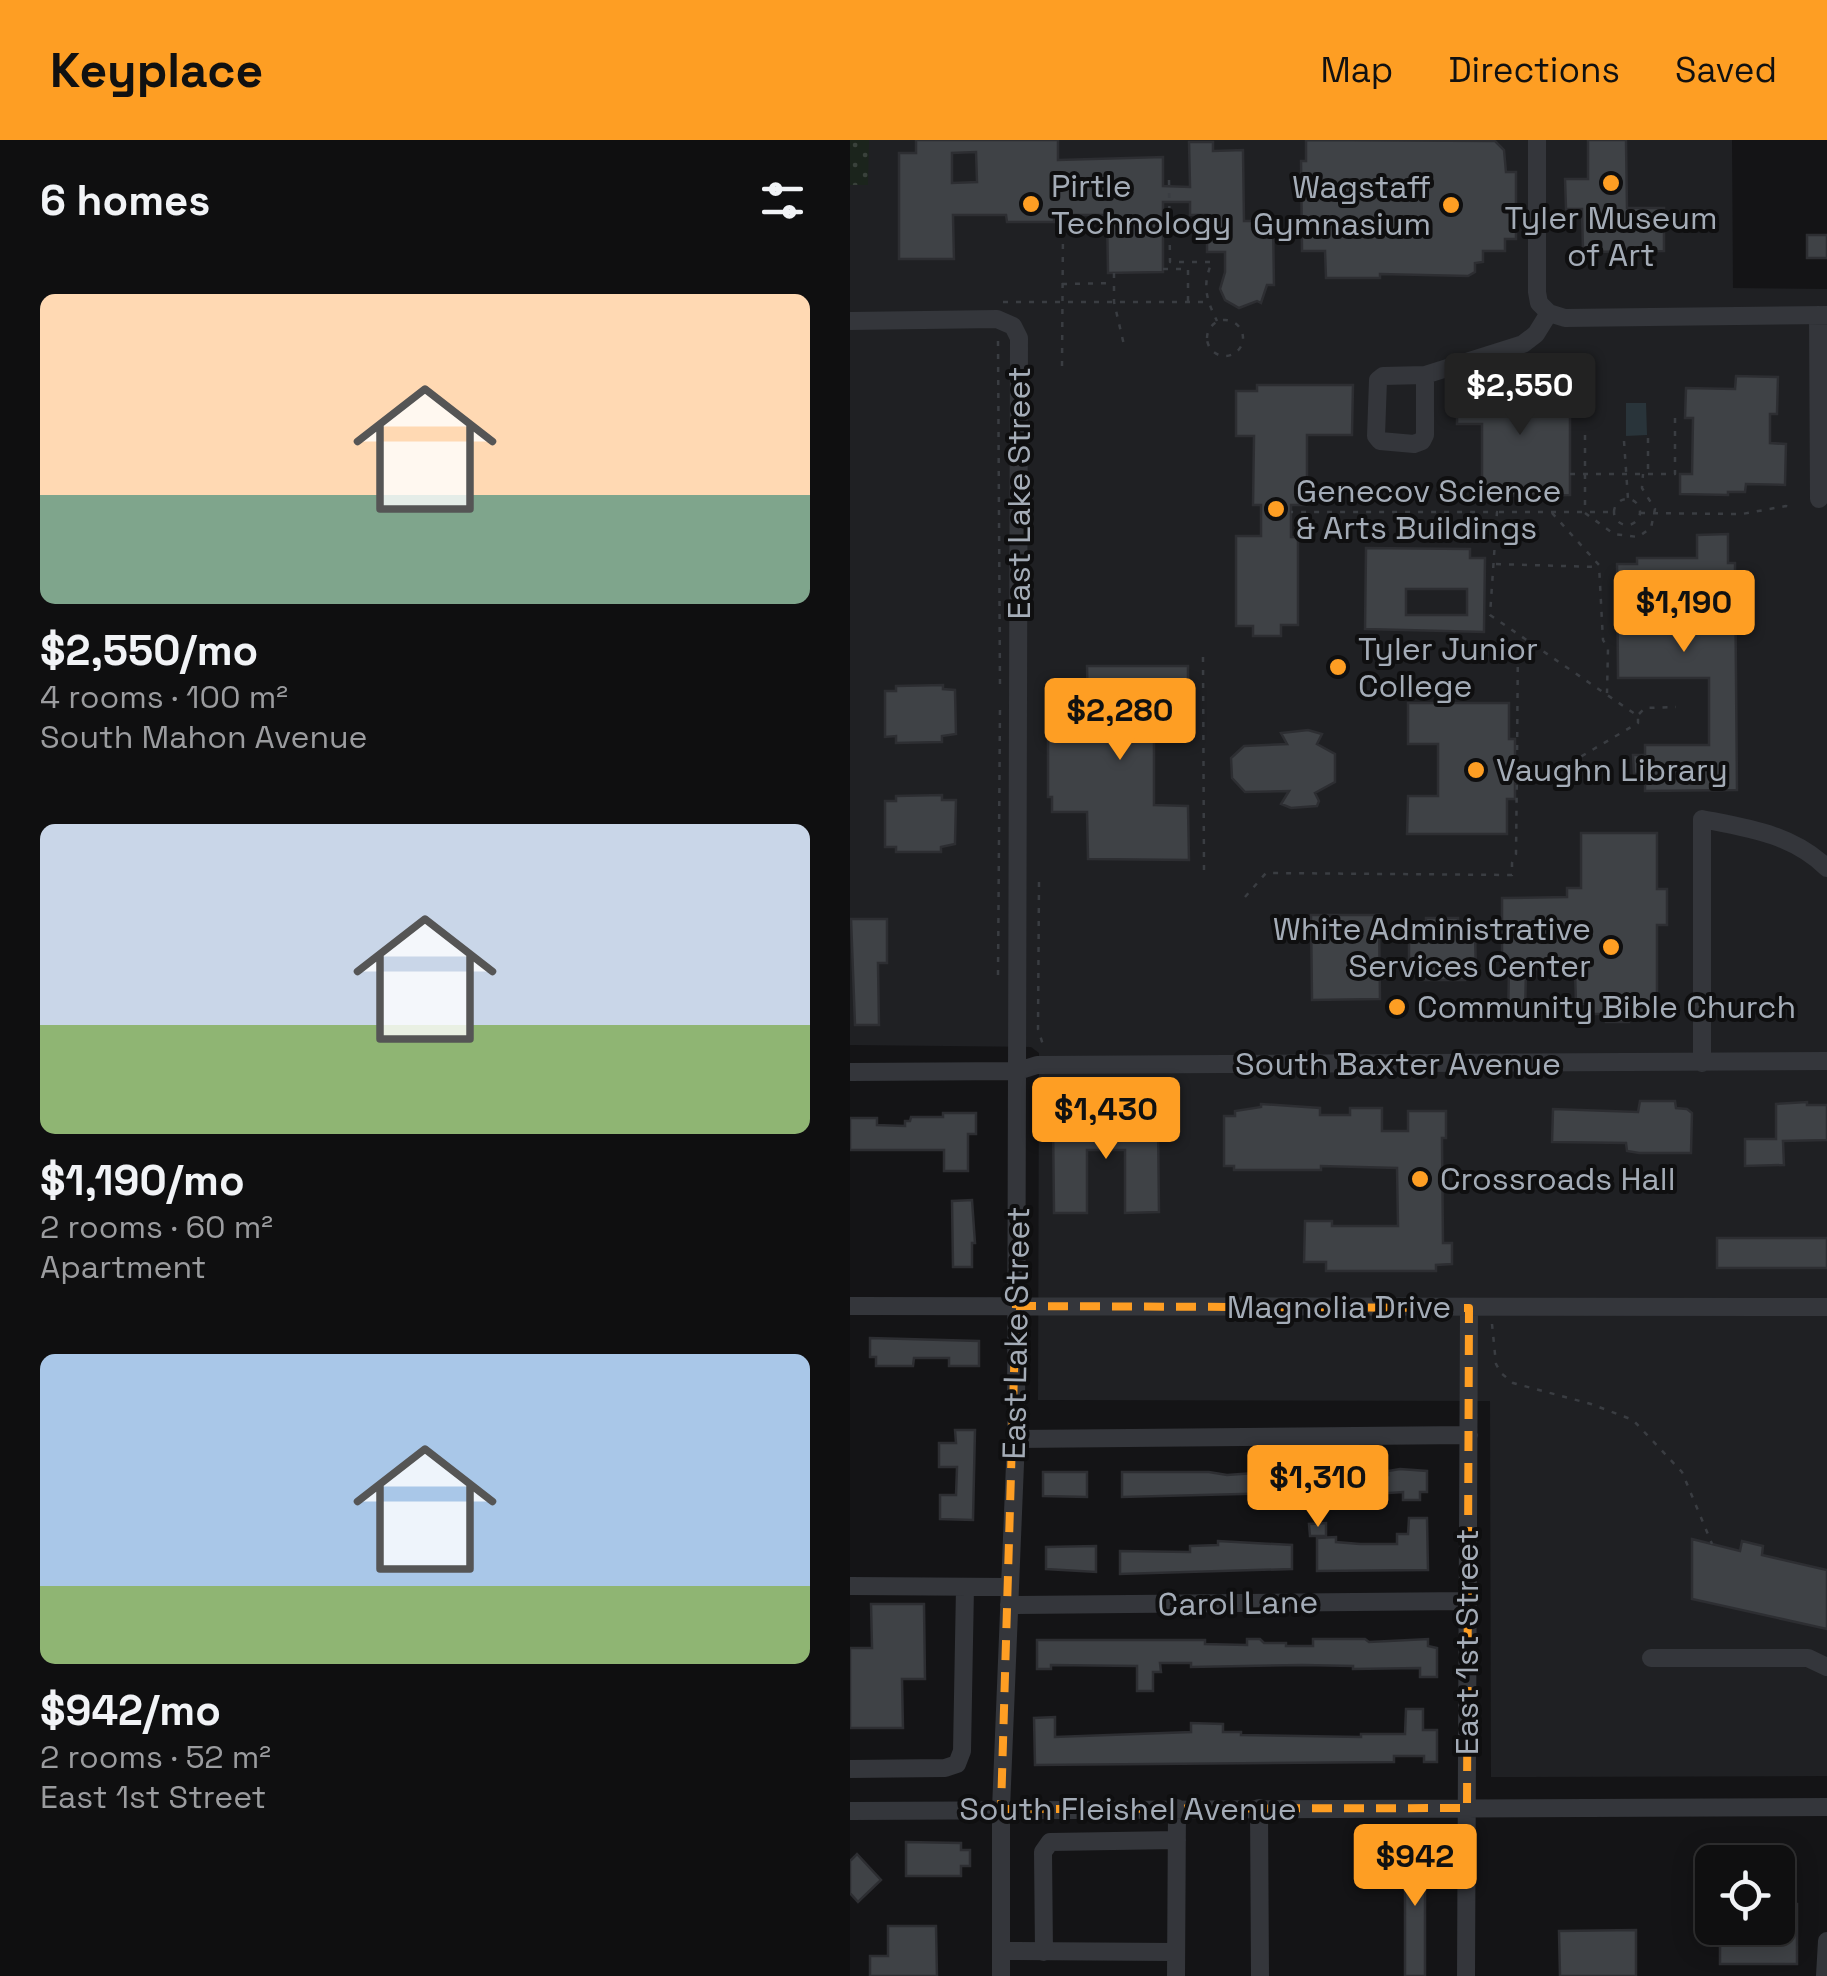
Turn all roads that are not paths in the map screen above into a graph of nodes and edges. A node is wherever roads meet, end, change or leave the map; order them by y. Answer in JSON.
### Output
{"nodes":[{"id":1,"x":1536,"y":140,"type":"edge"},
{"id":2,"x":1549,"y":313,"type":"junction"},
{"id":3,"x":1823,"y":315,"type":"edge"},
{"id":4,"x":850,"y":321,"type":"edge"},
{"id":5,"x":1425,"y":376,"type":"junction"},
{"id":6,"x":1827,"y":494,"type":"edge"},
{"id":7,"x":1827,"y":868,"type":"edge"},
{"id":8,"x":1702,"y":1062,"type":"junction"},
{"id":9,"x":1827,"y":1062,"type":"edge"},
{"id":10,"x":1018,"y":1071,"type":"junction"},
{"id":11,"x":850,"y":1072,"type":"edge"},
{"id":12,"x":850,"y":1306,"type":"edge"},
{"id":13,"x":1016,"y":1306,"type":"junction"},
{"id":14,"x":1827,"y":1307,"type":"edge"},
{"id":15,"x":1469,"y":1308,"type":"junction"},
{"id":16,"x":1469,"y":1434,"type":"junction"},
{"id":17,"x":1016,"y":1439,"type":"junction"},
{"id":18,"x":850,"y":1586,"type":"edge"},
{"id":19,"x":965,"y":1587,"type":"junction"},
{"id":20,"x":1009,"y":1596,"type":"junction"},
{"id":21,"x":1467,"y":1601,"type":"junction"},
{"id":22,"x":1651,"y":1658,"type":"dead end"},
{"id":23,"x":1827,"y":1667,"type":"edge"},
{"id":24,"x":850,"y":1768,"type":"edge"},
{"id":25,"x":1827,"y":1807,"type":"edge"},
{"id":26,"x":1177,"y":1808,"type":"junction"},
{"id":27,"x":1259,"y":1808,"type":"junction"},
{"id":28,"x":1466,"y":1808,"type":"junction"},
{"id":29,"x":1002,"y":1810,"type":"junction"},
{"id":30,"x":850,"y":1811,"type":"edge"},
{"id":31,"x":1177,"y":1840,"type":"junction"},
{"id":32,"x":1827,"y":1940,"type":"edge"},
{"id":33,"x":1001,"y":1951,"type":"junction"},
{"id":34,"x":1044,"y":1952,"type":"junction"},
{"id":35,"x":1176,"y":1952,"type":"junction"},
{"id":36,"x":1001,"y":1976,"type":"edge"},
{"id":37,"x":1176,"y":1976,"type":"edge"},
{"id":38,"x":1260,"y":1976,"type":"edge"},
{"id":39,"x":1466,"y":1976,"type":"edge"},
{"id":40,"x":1825,"y":1976,"type":"edge"}],
"edges":[{"from":1,"to":2,"type":"street"},
{"from":2,"to":3,"type":"street"},
{"from":2,"to":5,"type":"street"},
{"from":3,"to":6,"type":"street"},
{"from":4,"to":10,"type":"street","name":"East Lake Street"},
{"from":5,"to":5,"type":"street"},
{"from":7,"to":8,"type":"street"},
{"from":8,"to":9,"type":"street","name":"South Baxter Avenue"},
{"from":8,"to":10,"type":"street","name":"South Baxter Avenue"},
{"from":10,"to":11,"type":"street","name":"South Baxter Avenue"},
{"from":10,"to":13,"type":"street","name":"East Lake Street"},
{"from":12,"to":13,"type":"street","name":"Magnolia Drive"},
{"from":13,"to":15,"type":"street","name":"Magnolia Drive"},
{"from":13,"to":17,"type":"street","name":"East Lake Street"},
{"from":14,"to":15,"type":"street","name":"Magnolia Drive"},
{"from":15,"to":16,"type":"street","name":"East 1st Street"},
{"from":16,"to":17,"type":"street"},
{"from":16,"to":21,"type":"street","name":"East 1st Street"},
{"from":17,"to":20,"type":"street","name":"East Lake Street"},
{"from":18,"to":19,"type":"street","name":"Carol Lane"},
{"from":19,"to":20,"type":"street","name":"Carol Lane"},
{"from":19,"to":24,"type":"street"},
{"from":20,"to":21,"type":"street","name":"Carol Lane"},
{"from":20,"to":29,"type":"street","name":"East Lake Street"},
{"from":21,"to":28,"type":"street","name":"East 1st Street"},
{"from":22,"to":23,"type":"street"},
{"from":25,"to":28,"type":"street","name":"South Fleishel Avenue"},
{"from":26,"to":27,"type":"street","name":"South Fleishel Avenue"},
{"from":26,"to":29,"type":"street","name":"South Fleishel Avenue"},
{"from":26,"to":31,"type":"street"},
{"from":27,"to":28,"type":"street","name":"South Fleishel Avenue"},
{"from":27,"to":38,"type":"street"},
{"from":28,"to":39,"type":"street","name":"East 1st Street"},
{"from":29,"to":30,"type":"street","name":"South Fleishel Avenue"},
{"from":29,"to":33,"type":"street","name":"East Lake Street"},
{"from":31,"to":34,"type":"street"},
{"from":31,"to":35,"type":"street"},
{"from":32,"to":40,"type":"street"},
{"from":33,"to":34,"type":"street"},
{"from":33,"to":36,"type":"street","name":"East Lake Street"},
{"from":34,"to":35,"type":"street"},
{"from":35,"to":37,"type":"street"}]}
